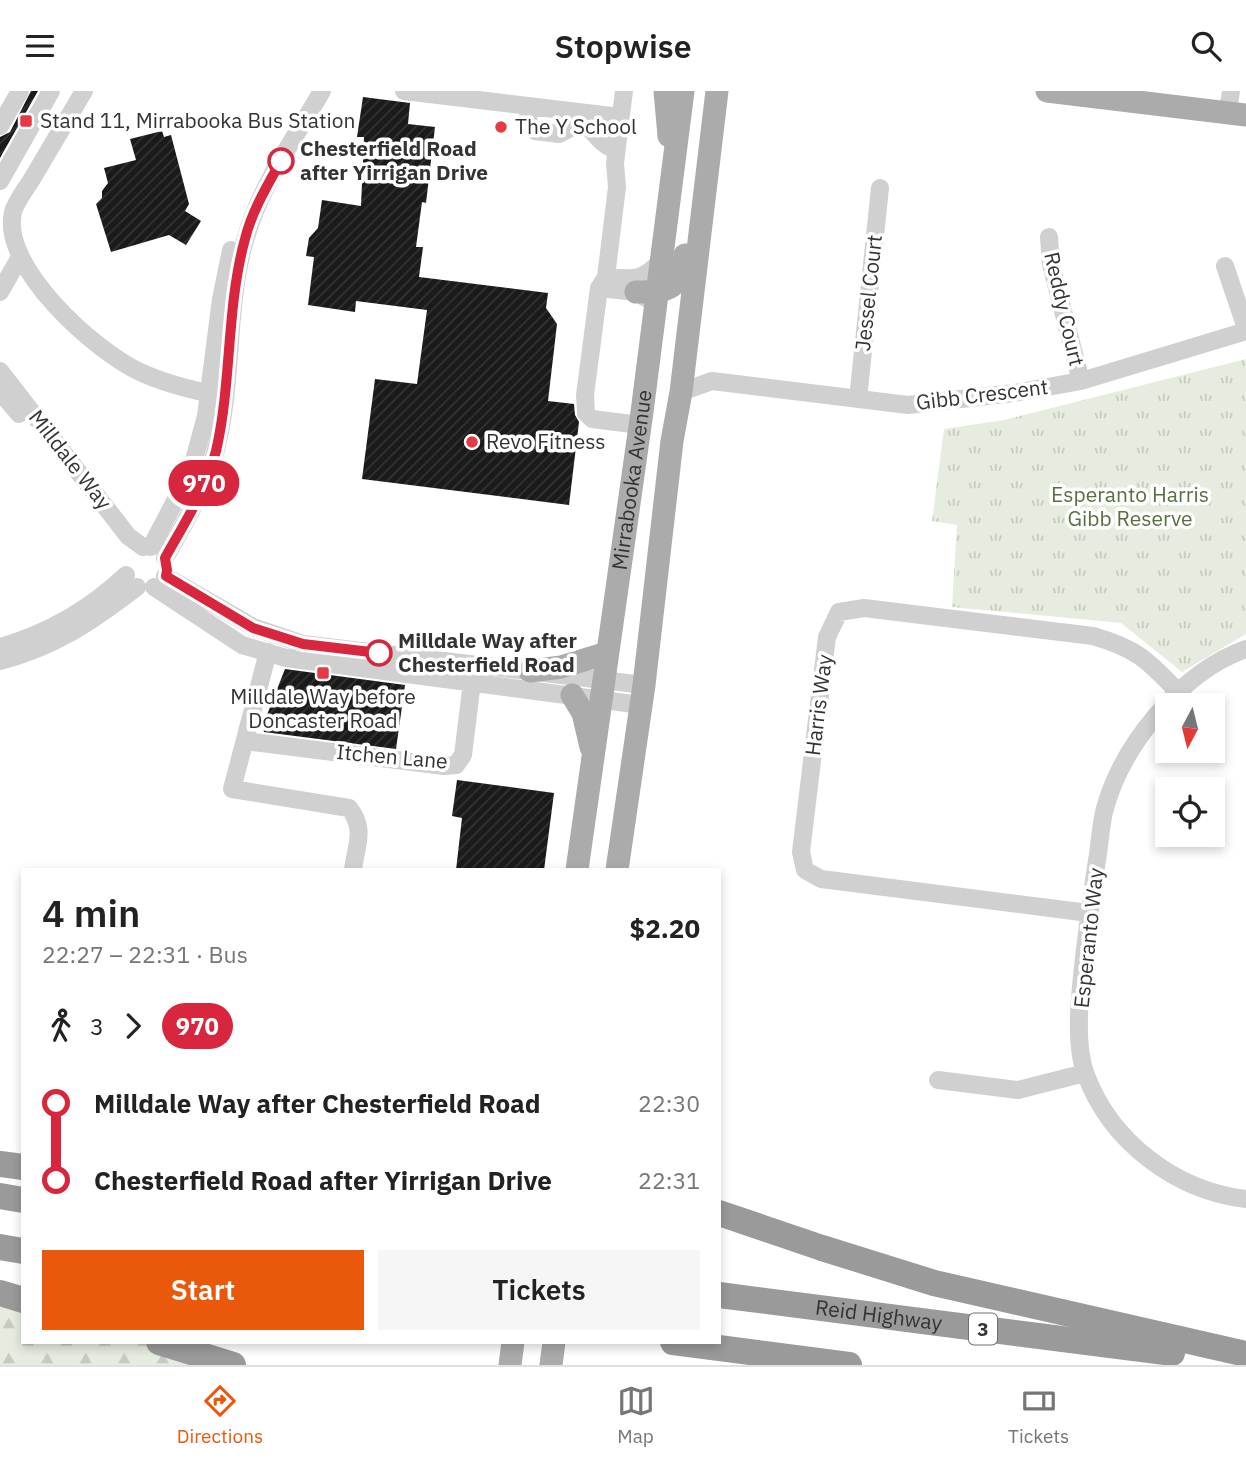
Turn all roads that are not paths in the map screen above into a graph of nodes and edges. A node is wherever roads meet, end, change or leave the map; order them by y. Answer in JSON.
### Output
{"nodes":[{"id":1,"x":20,"y":91,"type":"edge"},
{"id":2,"x":51,"y":91,"type":"edge"},
{"id":3,"x":84,"y":91,"type":"edge"},
{"id":4,"x":309,"y":91,"type":"edge"},
{"id":5,"x":322,"y":91,"type":"edge"},
{"id":6,"x":404,"y":91,"type":"edge"},
{"id":7,"x":624,"y":91,"type":"edge"},
{"id":8,"x":665,"y":91,"type":"edge"},
{"id":9,"x":683,"y":91,"type":"edge"},
{"id":10,"x":717,"y":91,"type":"edge"},
{"id":11,"x":1047,"y":91,"type":"edge"},
{"id":12,"x":1183,"y":91,"type":"edge"},
{"id":13,"x":1236,"y":103,"type":"edge"},
{"id":14,"x":529,"y":106,"type":"junction"},
{"id":15,"x":620,"y":117,"type":"junction"},
{"id":16,"x":0,"y":126,"type":"edge"},
{"id":17,"x":616,"y":150,"type":"junction"},
{"id":18,"x":673,"y":167,"type":"junction"},
{"id":19,"x":0,"y":181,"type":"edge"},
{"id":20,"x":880,"y":188,"type":"dead end"},
{"id":21,"x":703,"y":195,"type":"junction"},
{"id":22,"x":7,"y":207,"type":"edge"},
{"id":23,"x":1049,"y":237,"type":"dead end"},
{"id":24,"x":20,"y":257,"type":"junction"},
{"id":25,"x":661,"y":261,"type":"junction"},
{"id":26,"x":1225,"y":266,"type":"dead end"},
{"id":27,"x":603,"y":282,"type":"junction"},
{"id":28,"x":0,"y":292,"type":"edge"},
{"id":29,"x":649,"y":298,"type":"junction"},
{"id":30,"x":1246,"y":329,"type":"edge"},
{"id":31,"x":685,"y":355,"type":"junction"},
{"id":32,"x":0,"y":370,"type":"edge"},
{"id":33,"x":712,"y":381,"type":"junction"},
{"id":34,"x":1081,"y":381,"type":"junction"},
{"id":35,"x":0,"y":391,"type":"edge"},
{"id":36,"x":681,"y":392,"type":"junction"},
{"id":37,"x":216,"y":394,"type":"junction"},
{"id":38,"x":858,"y":399,"type":"junction"},
{"id":39,"x":641,"y":419,"type":"junction"},
{"id":40,"x":672,"y":441,"type":"junction"},
{"id":41,"x":147,"y":551,"type":"junction"},
{"id":42,"x":146,"y":581,"type":"junction"},
{"id":43,"x":42,"y":640,"type":"junction"},
{"id":44,"x":0,"y":647,"type":"edge"},
{"id":45,"x":1246,"y":649,"type":"edge"},
{"id":46,"x":268,"y":652,"type":"junction"},
{"id":47,"x":607,"y":653,"type":"junction"},
{"id":48,"x":0,"y":661,"type":"edge"},
{"id":49,"x":530,"y":671,"type":"junction"},
{"id":50,"x":472,"y":682,"type":"junction"},
{"id":51,"x":603,"y":690,"type":"junction"},
{"id":52,"x":1177,"y":691,"type":"junction"},
{"id":53,"x":572,"y":695,"type":"junction"},
{"id":54,"x":642,"y":695,"type":"junction"},
{"id":55,"x":245,"y":741,"type":"junction"},
{"id":56,"x":593,"y":764,"type":"junction"},
{"id":57,"x":353,"y":868,"type":"edge"},
{"id":58,"x":577,"y":868,"type":"edge"},
{"id":59,"x":617,"y":868,"type":"edge"},
{"id":60,"x":1089,"y":913,"type":"junction"},
{"id":61,"x":1085,"y":1073,"type":"junction"},
{"id":62,"x":938,"y":1080,"type":"dead end"},
{"id":63,"x":0,"y":1164,"type":"edge"},
{"id":64,"x":21,"y":1167,"type":"edge"},
{"id":65,"x":0,"y":1196,"type":"edge"},
{"id":66,"x":1246,"y":1199,"type":"edge"},
{"id":67,"x":21,"y":1200,"type":"edge"},
{"id":68,"x":721,"y":1214,"type":"edge"},
{"id":69,"x":0,"y":1247,"type":"edge"},
{"id":70,"x":21,"y":1251,"type":"edge"},
{"id":71,"x":0,"y":1293,"type":"edge"},
{"id":72,"x":721,"y":1295,"type":"edge"},
{"id":73,"x":21,"y":1299,"type":"edge"},
{"id":74,"x":165,"y":1344,"type":"edge"},
{"id":75,"x":513,"y":1344,"type":"edge"},
{"id":76,"x":554,"y":1344,"type":"edge"},
{"id":77,"x":688,"y":1344,"type":"edge"},
{"id":78,"x":1246,"y":1354,"type":"edge"},
{"id":79,"x":1246,"y":1362,"type":"edge"},
{"id":80,"x":233,"y":1365,"type":"edge"},
{"id":81,"x":510,"y":1365,"type":"edge"},
{"id":82,"x":551,"y":1365,"type":"edge"},
{"id":83,"x":849,"y":1365,"type":"edge"}],
"edges":[{"from":1,"to":16,"type":"street"},
{"from":2,"to":19,"type":"street"},
{"from":3,"to":22,"type":"street"},
{"from":4,"to":37,"type":"street"},
{"from":5,"to":37,"type":"street"},
{"from":6,"to":14,"type":"street"},
{"from":7,"to":15,"type":"street"},
{"from":8,"to":18,"type":"main road"},
{"from":9,"to":18,"type":"main road","name":"Mirrabooka Avenue"},
{"from":10,"to":21,"type":"main road","name":"Mirrabooka Avenue"},
{"from":11,"to":13,"type":"main road"},
{"from":12,"to":13,"type":"main road"},
{"from":14,"to":15,"type":"street"},
{"from":14,"to":17,"type":"street"},
{"from":15,"to":17,"type":"street"},
{"from":17,"to":27,"type":"street"},
{"from":18,"to":25,"type":"main road","name":"Mirrabooka Avenue"},
{"from":20,"to":38,"type":"street","name":"Jessel Court"},
{"from":21,"to":29,"type":"main road"},
{"from":21,"to":31,"type":"main road","name":"Mirrabooka Avenue"},
{"from":22,"to":24,"type":"street"},
{"from":23,"to":34,"type":"street","name":"Reddy Court"},
{"from":24,"to":28,"type":"street"},
{"from":24,"to":37,"type":"street"},
{"from":25,"to":27,"type":"street"},
{"from":25,"to":29,"type":"main road","name":"Mirrabooka Avenue"},
{"from":26,"to":30,"type":"street"},
{"from":27,"to":29,"type":"street"},
{"from":27,"to":39,"type":"street"},
{"from":29,"to":39,"type":"main road","name":"Mirrabooka Avenue"},
{"from":30,"to":34,"type":"street","name":"Gibb Crescent"},
{"from":31,"to":33,"type":"street"},
{"from":31,"to":36,"type":"main road","name":"Mirrabooka Avenue"},
{"from":32,"to":41,"type":"street","name":"Milldale Way"},
{"from":33,"to":36,"type":"street","name":"Gibb Crescent"},
{"from":33,"to":38,"type":"street","name":"Gibb Crescent"},
{"from":34,"to":38,"type":"street","name":"Gibb Crescent"},
{"from":35,"to":41,"type":"street","name":"Milldale Way"},
{"from":36,"to":40,"type":"main road","name":"Mirrabooka Avenue"},
{"from":37,"to":41,"type":"street"},
{"from":39,"to":40,"type":"main road"},
{"from":39,"to":47,"type":"main road","name":"Mirrabooka Avenue"},
{"from":40,"to":54,"type":"main road","name":"Mirrabooka Avenue"},
{"from":41,"to":42,"type":"street"},
{"from":41,"to":42,"type":"street"},
{"from":42,"to":43,"type":"street"},
{"from":42,"to":46,"type":"street"},
{"from":42,"to":49,"type":"street"},
{"from":43,"to":44,"type":"street"},
{"from":43,"to":48,"type":"street"},
{"from":45,"to":52,"type":"street","name":"Esperanto Way"},
{"from":46,"to":50,"type":"street"},
{"from":46,"to":55,"type":"street"},
{"from":47,"to":49,"type":"main road"},
{"from":47,"to":51,"type":"main road","name":"Mirrabooka Avenue"},
{"from":49,"to":51,"type":"street"},
{"from":50,"to":53,"type":"street"},
{"from":50,"to":55,"type":"street","name":"Itchen Lane"},
{"from":51,"to":53,"type":"street"},
{"from":51,"to":54,"type":"street"},
{"from":51,"to":56,"type":"main road","name":"Mirrabooka Avenue"},
{"from":52,"to":60,"type":"street","name":"Esperanto Way"},
{"from":52,"to":60,"type":"street","name":"Harris Way"},
{"from":53,"to":56,"type":"main road"},
{"from":54,"to":59,"type":"main road","name":"Mirrabooka Avenue"},
{"from":55,"to":57,"type":"street"},
{"from":56,"to":58,"type":"main road","name":"Mirrabooka Avenue"},
{"from":60,"to":61,"type":"street","name":"Esperanto Way"},
{"from":61,"to":62,"type":"street"},
{"from":61,"to":66,"type":"street","name":"Esperanto Way"},
{"from":63,"to":64,"type":"highway"},
{"from":65,"to":67,"type":"highway"},
{"from":68,"to":78,"type":"highway"},
{"from":69,"to":70,"type":"highway"},
{"from":71,"to":73,"type":"highway"},
{"from":72,"to":79,"type":"highway","name":"Reid Highway","number":"3"},
{"from":74,"to":80,"type":"highway"},
{"from":75,"to":81,"type":"main road"},
{"from":76,"to":82,"type":"main road"},
{"from":77,"to":83,"type":"highway"}]}
